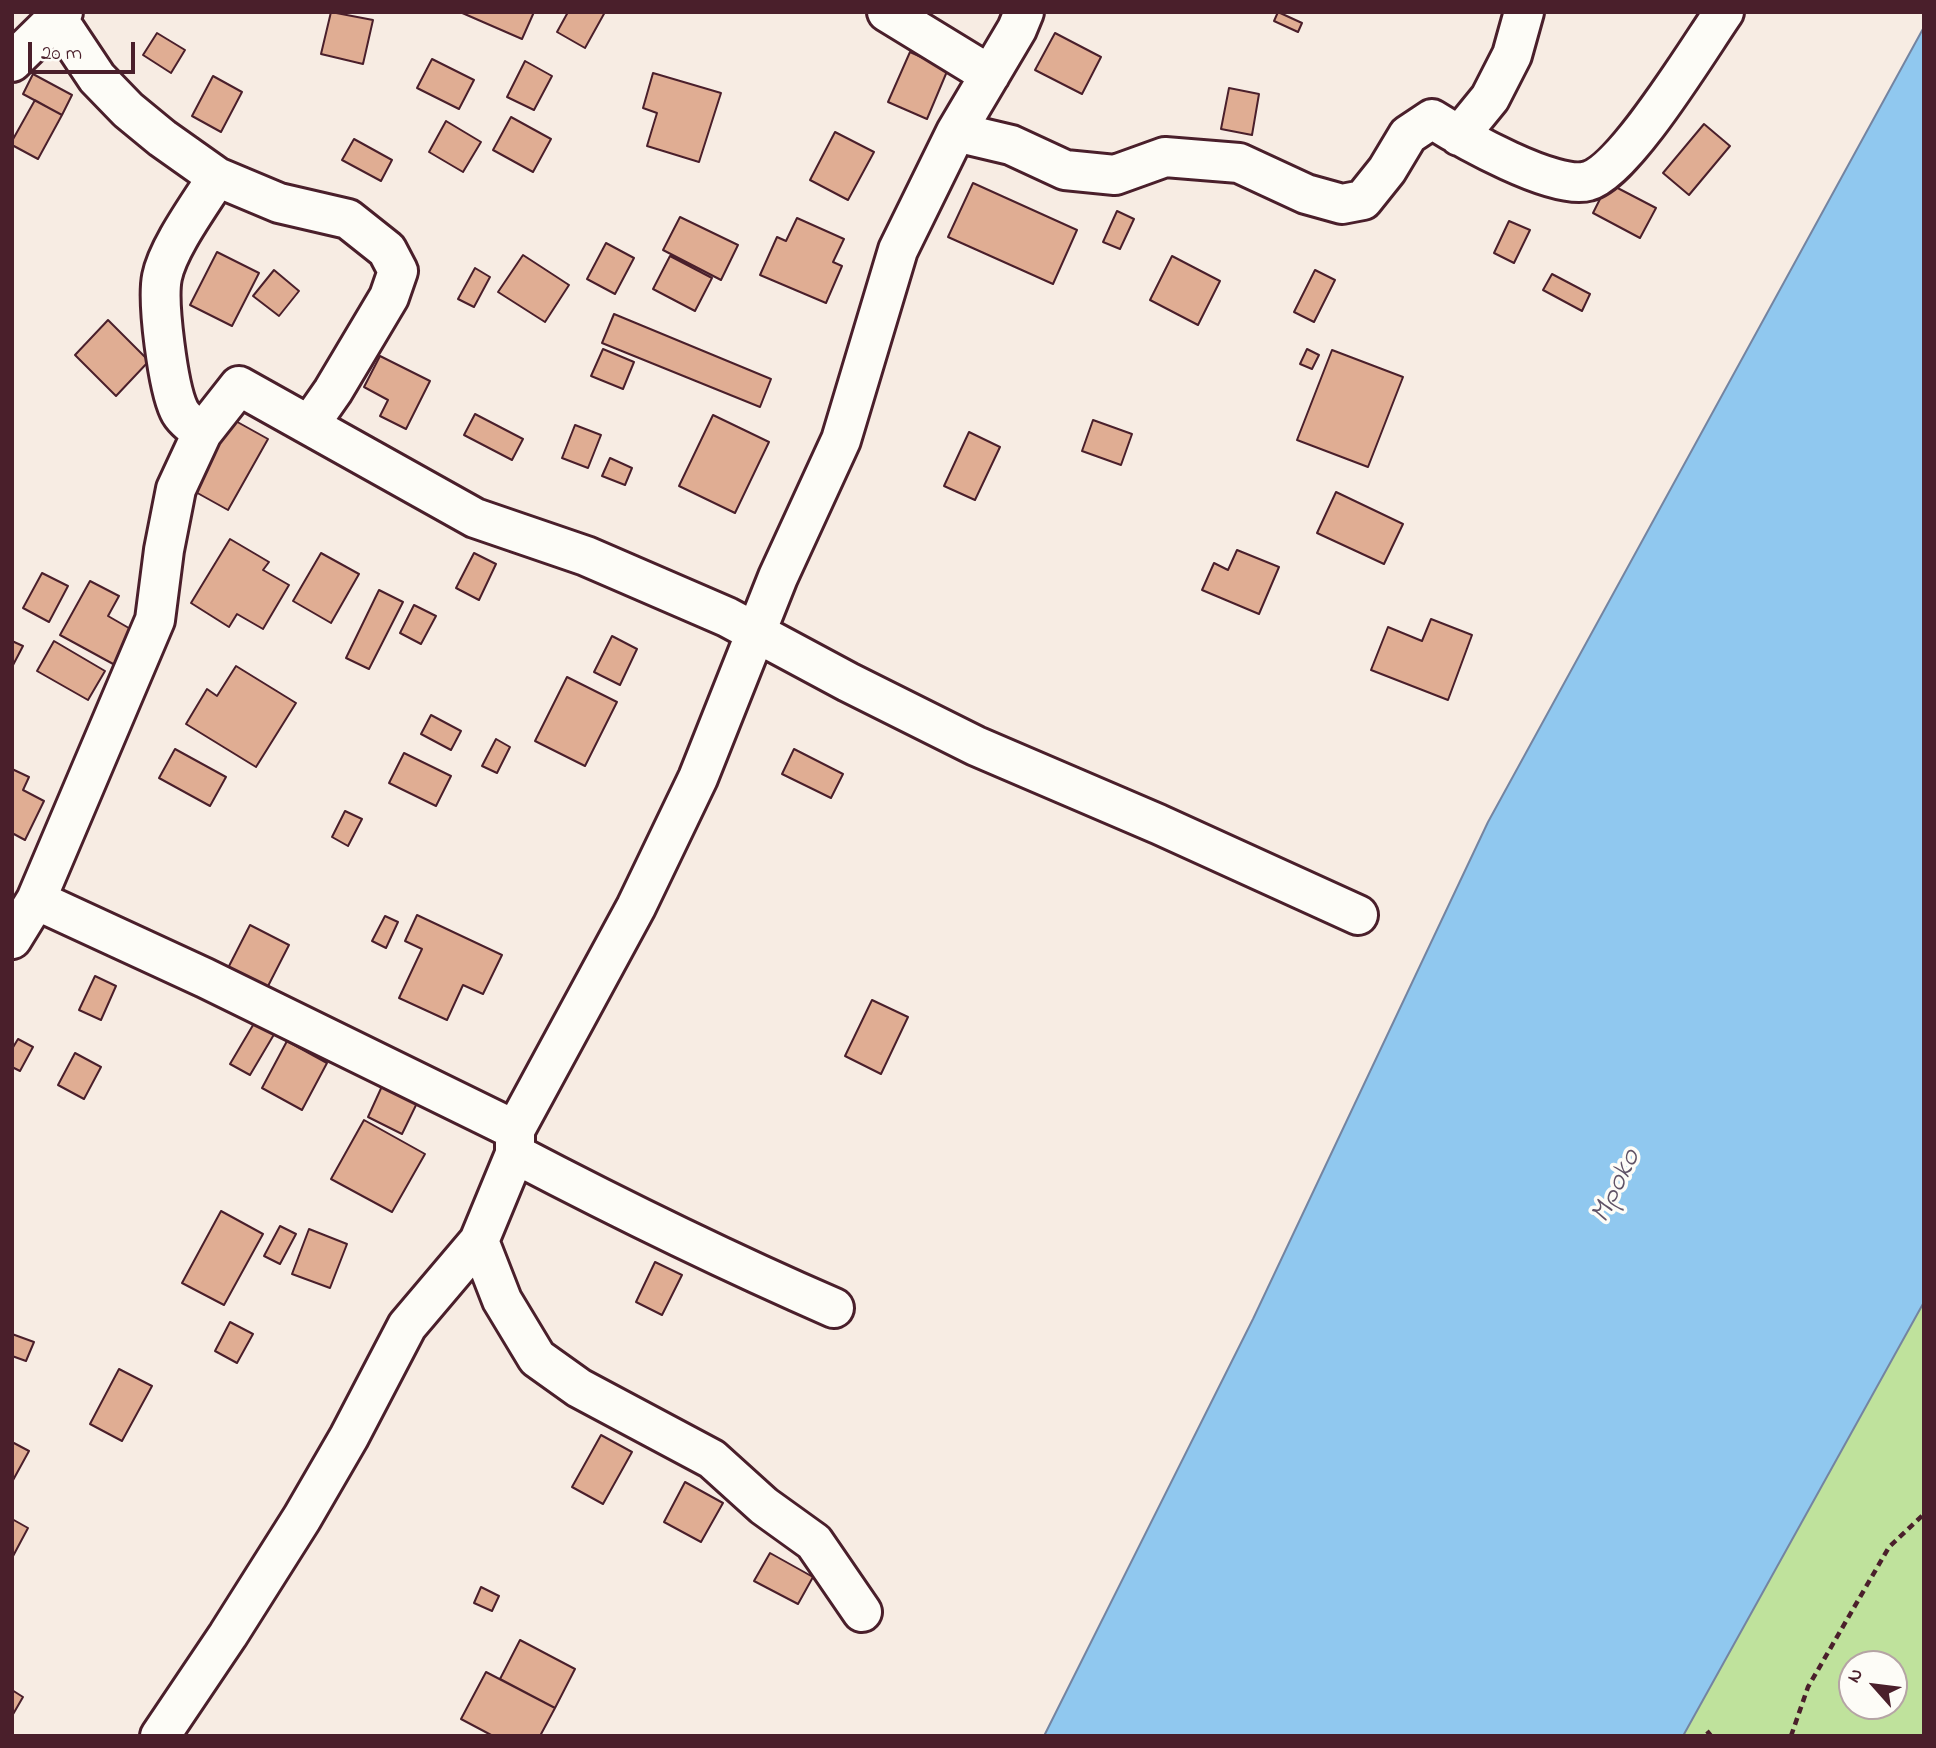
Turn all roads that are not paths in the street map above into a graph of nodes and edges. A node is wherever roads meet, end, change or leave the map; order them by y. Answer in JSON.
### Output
{"nodes":[{"id":1,"x":887,"y":12,"type":"edge"},
{"id":2,"x":1024,"y":12,"type":"edge"},
{"id":3,"x":1524,"y":12,"type":"edge"},
{"id":4,"x":1724,"y":12,"type":"edge"},
{"id":5,"x":60,"y":15,"type":"edge"},
{"id":6,"x":12,"y":62,"type":"edge"},
{"id":7,"x":990,"y":75,"type":"junction"},
{"id":8,"x":956,"y":132,"type":"junction"},
{"id":9,"x":1459,"y":136,"type":"junction"},
{"id":10,"x":217,"y":177,"type":"junction"},
{"id":11,"x":310,"y":424,"type":"junction"},
{"id":12,"x":202,"y":433,"type":"junction"},
{"id":13,"x":756,"y":632,"type":"junction"},
{"id":14,"x":36,"y":900,"type":"junction"},
{"id":15,"x":1358,"y":915,"type":"dead end"},
{"id":16,"x":12,"y":939,"type":"edge"},
{"id":17,"x":515,"y":1142,"type":"junction"},
{"id":18,"x":480,"y":1241,"type":"junction"},
{"id":19,"x":834,"y":1308,"type":"dead end"},
{"id":20,"x":862,"y":1612,"type":"dead end"},
{"id":21,"x":160,"y":1736,"type":"edge"}],
"edges":[{"from":1,"to":7,"type":"street"},
{"from":2,"to":7,"type":"street"},
{"from":3,"to":9,"type":"street"},
{"from":4,"to":9,"type":"street"},
{"from":5,"to":6,"type":"street"},
{"from":5,"to":10,"type":"street"},
{"from":7,"to":8,"type":"street"},
{"from":8,"to":9,"type":"street"},
{"from":8,"to":13,"type":"street"},
{"from":10,"to":11,"type":"street"},
{"from":10,"to":12,"type":"street"},
{"from":11,"to":12,"type":"street"},
{"from":11,"to":13,"type":"street"},
{"from":12,"to":14,"type":"street"},
{"from":13,"to":15,"type":"street"},
{"from":13,"to":17,"type":"street"},
{"from":14,"to":16,"type":"street"},
{"from":14,"to":17,"type":"street"},
{"from":17,"to":18,"type":"street"},
{"from":17,"to":19,"type":"street"},
{"from":18,"to":20,"type":"street"},
{"from":18,"to":21,"type":"street"}]}
